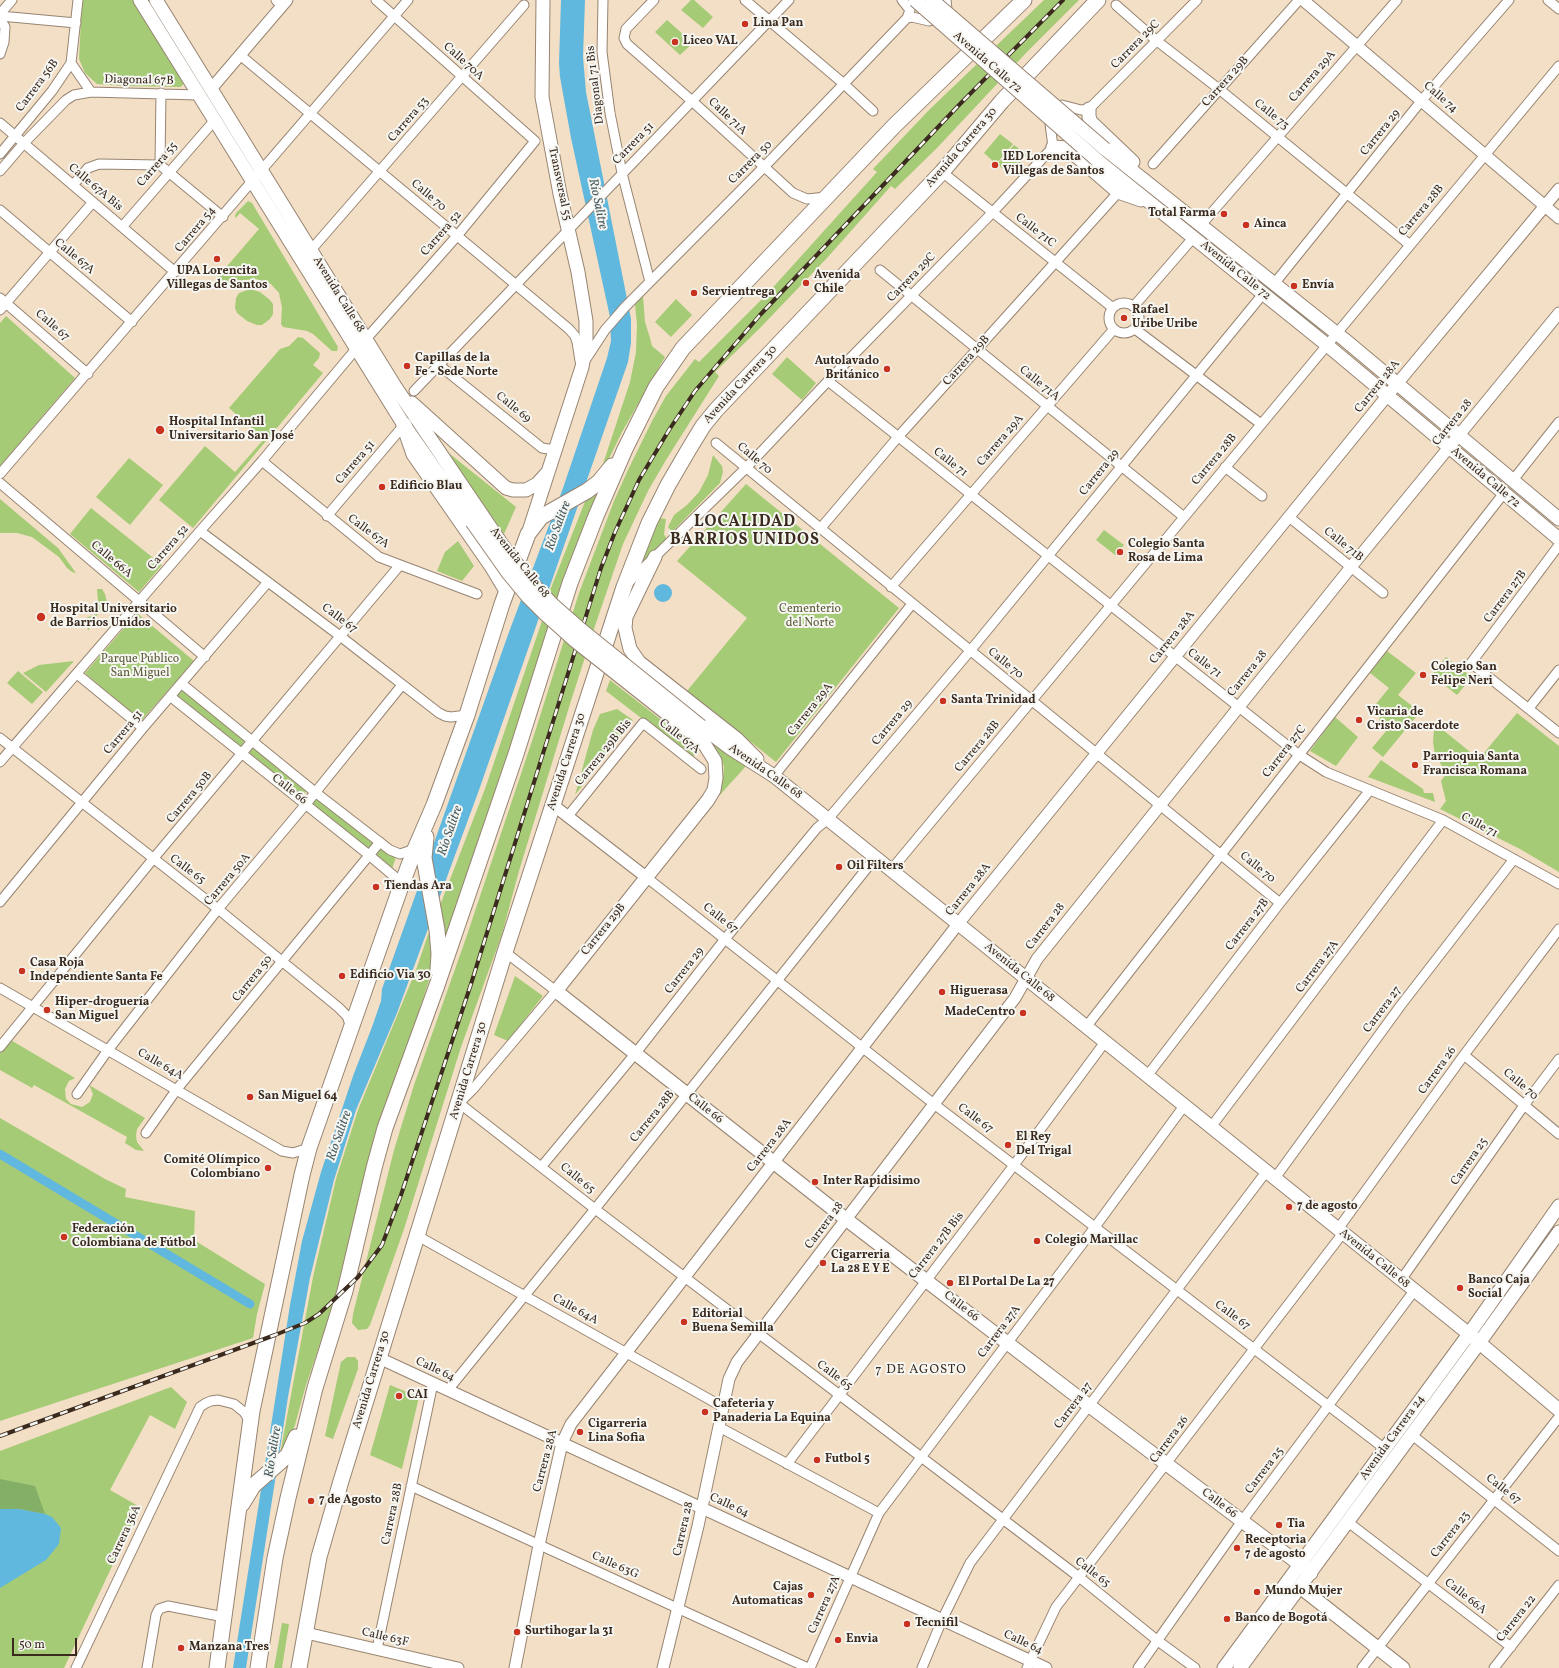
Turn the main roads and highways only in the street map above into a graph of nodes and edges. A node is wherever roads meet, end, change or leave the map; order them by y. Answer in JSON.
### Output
{"nodes":[{"id":1,"x":140,"y":0,"type":"edge"},
{"id":2,"x":156,"y":0,"type":"edge"},
{"id":3,"x":543,"y":0,"type":"edge"},
{"id":4,"x":915,"y":0,"type":"edge"},
{"id":5,"x":932,"y":0,"type":"edge"},
{"id":6,"x":1024,"y":0,"type":"edge"},
{"id":7,"x":1098,"y":0,"type":"edge"},
{"id":8,"x":1089,"y":109,"type":"road end"},
{"id":9,"x":1053,"y":148,"type":"road end"},
{"id":10,"x":1151,"y":186,"type":"junction"},
{"id":11,"x":1152,"y":204,"type":"junction"},
{"id":12,"x":396,"y":388,"type":"junction"},
{"id":13,"x":404,"y":425,"type":"junction"},
{"id":14,"x":625,"y":449,"type":"junction"},
{"id":15,"x":550,"y":468,"type":"junction"},
{"id":16,"x":477,"y":519,"type":"junction"},
{"id":17,"x":1559,"y":519,"type":"edge"},
{"id":18,"x":528,"y":534,"type":"junction"},
{"id":19,"x":1559,"y":539,"type":"edge"},
{"id":20,"x":654,"y":557,"type":"road end"},
{"id":21,"x":507,"y":591,"type":"junction"},
{"id":22,"x":697,"y":730,"type":"junction"},
{"id":23,"x":705,"y":744,"type":"joint"},
{"id":24,"x":774,"y":776,"type":"junction"},
{"id":25,"x":434,"y":805,"type":"junction"},
{"id":26,"x":436,"y":988,"type":"junction"},
{"id":27,"x":556,"y":991,"type":"joint"},
{"id":28,"x":1559,"y":1206,"type":"edge"},
{"id":29,"x":1557,"y":1238,"type":"edge"},
{"id":30,"x":1469,"y":1334,"type":"junction"},
{"id":31,"x":1479,"y":1343,"type":"junction"},
{"id":32,"x":315,"y":1388,"type":"junction"},
{"id":33,"x":1559,"y":1410,"type":"edge"},
{"id":34,"x":238,"y":1513,"type":"junction"},
{"id":35,"x":1300,"y":1565,"type":"junction"},
{"id":36,"x":1311,"y":1573,"type":"junction"},
{"id":37,"x":1300,"y":1587,"type":"junction"},
{"id":38,"x":216,"y":1668,"type":"edge"},
{"id":39,"x":258,"y":1668,"type":"edge"},
{"id":40,"x":299,"y":1668,"type":"edge"},
{"id":41,"x":1224,"y":1668,"type":"edge"},
{"id":42,"x":1240,"y":1668,"type":"edge"},
{"id":43,"x":1402,"y":1668,"type":"edge"}],
"edges":[{"from":1,"to":13,"type":"main road","name":"Avenida Calle 68"},
{"from":2,"to":12,"type":"main road","name":"Avenida Calle 68"},
{"from":3,"to":15,"type":"main road","name":"Transversal 55"},
{"from":4,"to":11,"type":"main road","name":"Avenida Calle 72","bridge":true},
{"from":5,"to":10,"type":"main road","name":"Avenida Calle 72","bridge":true},
{"from":6,"to":14,"type":"highway"},
{"from":7,"to":40,"type":"highway","name":"Avenida Carrera 30"},
{"from":8,"to":10,"type":"main road"},
{"from":9,"to":11,"type":"main road"},
{"from":10,"to":17,"type":"main road","name":"Avenida Calle 72"},
{"from":11,"to":19,"type":"main road","name":"Avenida Calle 72"},
{"from":12,"to":15,"type":"main road"},
{"from":12,"to":16,"type":"main road","name":"Avenida Calle 68"},
{"from":13,"to":16,"type":"main road","name":"Avenida Calle 68"},
{"from":13,"to":21,"type":"highway"},
{"from":14,"to":18,"type":"highway"},
{"from":14,"to":26,"type":"highway"},
{"from":15,"to":18,"type":"main road"},
{"from":16,"to":22,"type":"main road","name":"Avenida Calle 68","bridge":true},
{"from":18,"to":21,"type":"highway"},
{"from":20,"to":24,"type":"main road"},
{"from":21,"to":25,"type":"highway"},
{"from":22,"to":23,"type":"main road","name":"Avenida Calle 68"},
{"from":22,"to":24,"type":"main road","name":"Avenida Calle 68"},
{"from":23,"to":27,"type":"main road","name":"Carrera 29B"},
{"from":24,"to":30,"type":"main road","name":"Avenida Calle 68"},
{"from":25,"to":26,"type":"highway"},
{"from":25,"to":34,"type":"highway"},
{"from":26,"to":32,"type":"highway"},
{"from":27,"to":35,"type":"main road","name":"Calle 66"},
{"from":28,"to":30,"type":"main road","name":"Avenida Carrera 24"},
{"from":29,"to":31,"type":"main road","name":"Avenida Carrera 24"},
{"from":30,"to":31,"type":"main road","name":"Avenida Calle 68"},
{"from":30,"to":35,"type":"main road","name":"Avenida Carrera 24"},
{"from":31,"to":33,"type":"main road","name":"Avenida Calle 68"},
{"from":31,"to":36,"type":"main road","name":"Avenida Carrera 24"},
{"from":32,"to":34,"type":"highway"},
{"from":32,"to":39,"type":"highway"},
{"from":34,"to":38,"type":"highway"},
{"from":35,"to":36,"type":"main road","name":"Calle 66"},
{"from":35,"to":37,"type":"main road"},
{"from":35,"to":41,"type":"main road","name":"Avenida Carrera 24"},
{"from":36,"to":37,"type":"main road","name":"Avenida Carrera 24"},
{"from":37,"to":42,"type":"main road","name":"Avenida Carrera 24"},
{"from":37,"to":43,"type":"main road"}]}
